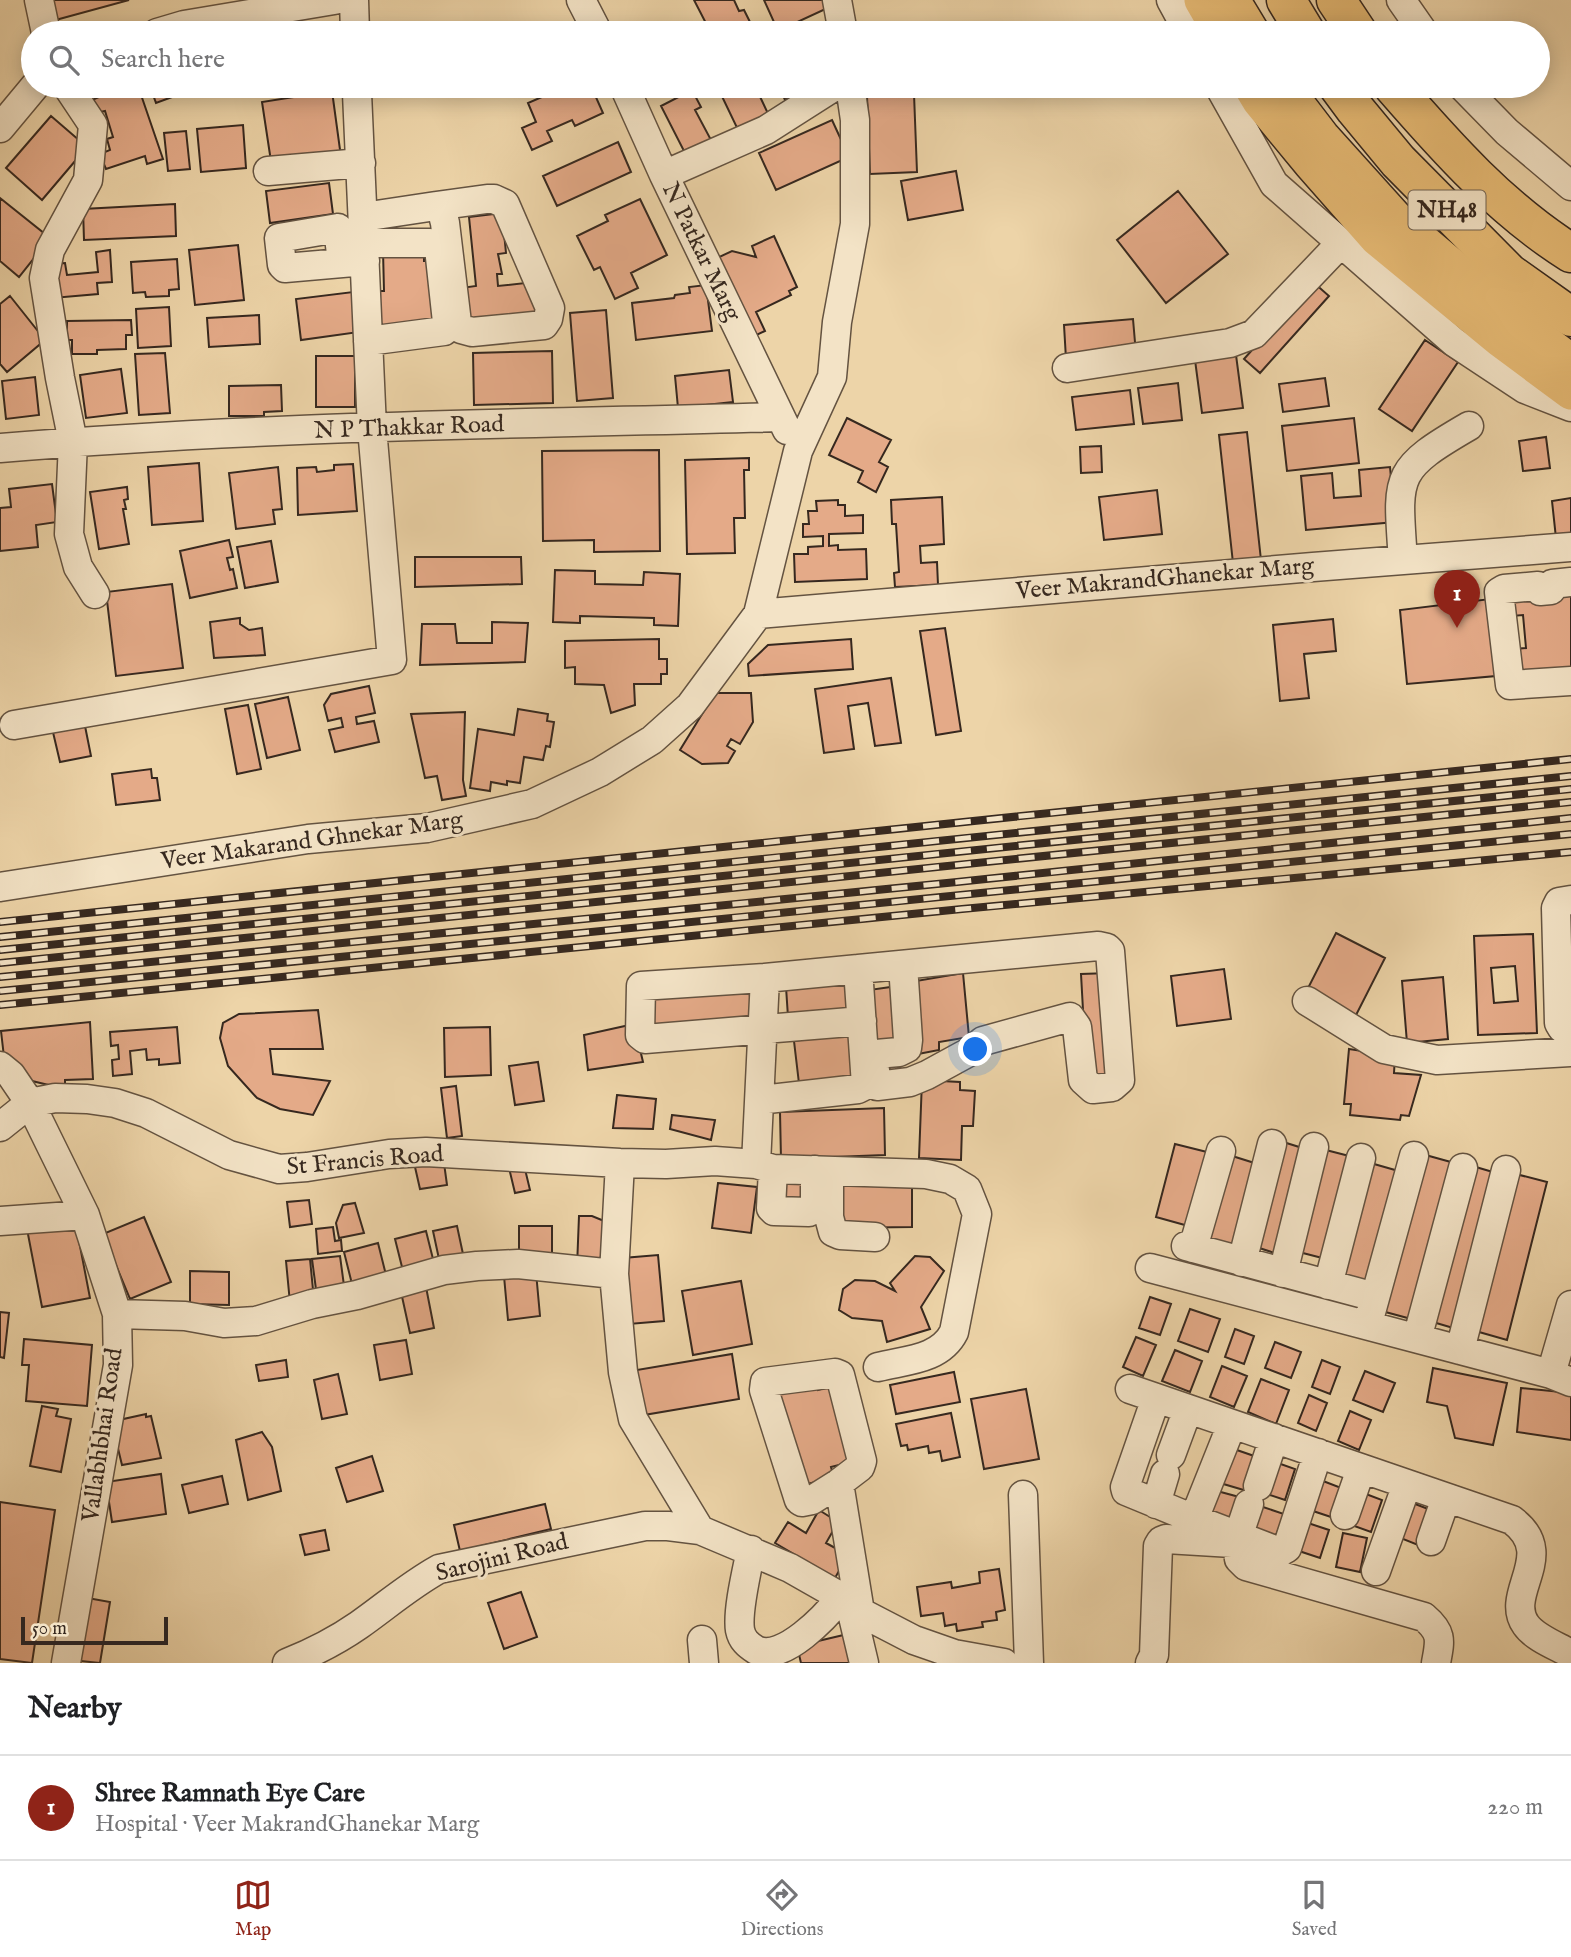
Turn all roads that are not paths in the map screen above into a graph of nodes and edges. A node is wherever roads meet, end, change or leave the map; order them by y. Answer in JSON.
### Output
{"nodes":[{"id":1,"x":39,"y":0,"type":"edge"},
{"id":2,"x":334,"y":0,"type":"edge"},
{"id":3,"x":354,"y":0,"type":"edge"},
{"id":4,"x":581,"y":0,"type":"edge"},
{"id":5,"x":837,"y":0,"type":"edge"},
{"id":6,"x":1171,"y":0,"type":"edge"},
{"id":7,"x":1202,"y":0,"type":"edge"},
{"id":8,"x":1232,"y":0,"type":"edge"},
{"id":9,"x":1286,"y":0,"type":"edge"},
{"id":10,"x":1336,"y":0,"type":"edge"},
{"id":11,"x":1401,"y":0,"type":"edge"},
{"id":12,"x":212,"y":10,"type":"edge"},
{"id":13,"x":43,"y":21,"type":"edge"},
{"id":14,"x":191,"y":21,"type":"edge"},
{"id":15,"x":355,"y":21,"type":"edge"},
{"id":16,"x":592,"y":21,"type":"edge"},
{"id":17,"x":841,"y":21,"type":"edge"},
{"id":18,"x":1182,"y":21,"type":"edge"},
{"id":19,"x":1214,"y":21,"type":"edge"},
{"id":20,"x":1245,"y":21,"type":"edge"},
{"id":21,"x":1299,"y":21,"type":"edge"},
{"id":22,"x":1350,"y":21,"type":"edge"},
{"id":23,"x":1416,"y":21,"type":"edge"},
{"id":24,"x":25,"y":98,"type":"edge"},
{"id":25,"x":75,"y":98,"type":"edge"},
{"id":26,"x":357,"y":98,"type":"edge"},
{"id":27,"x":633,"y":98,"type":"edge"},
{"id":28,"x":816,"y":98,"type":"edge"},
{"id":29,"x":852,"y":98,"type":"edge"},
{"id":30,"x":1226,"y":98,"type":"edge"},
{"id":31,"x":1258,"y":98,"type":"edge"},
{"id":32,"x":1292,"y":98,"type":"edge"},
{"id":33,"x":1347,"y":98,"type":"edge"},
{"id":34,"x":1403,"y":98,"type":"edge"},
{"id":35,"x":1474,"y":98,"type":"edge"},
{"id":36,"x":0,"y":128,"type":"edge"},
{"id":37,"x":361,"y":163,"type":"junction"},
{"id":38,"x":268,"y":171,"type":"dead end"},
{"id":39,"x":664,"y":175,"type":"junction"},
{"id":40,"x":1571,"y":187,"type":"edge"},
{"id":41,"x":436,"y":206,"type":"junction"},
{"id":42,"x":1340,"y":244,"type":"junction"},
{"id":43,"x":362,"y":245,"type":"junction"},
{"id":44,"x":1571,"y":253,"type":"edge"},
{"id":45,"x":1571,"y":317,"type":"edge"},
{"id":46,"x":1507,"y":329,"type":"junction"},
{"id":47,"x":374,"y":340,"type":"junction"},
{"id":48,"x":1571,"y":362,"type":"edge"},
{"id":49,"x":1067,"y":368,"type":"dead end"},
{"id":50,"x":1571,"y":392,"type":"edge"},
{"id":51,"x":1571,"y":407,"type":"edge"},
{"id":52,"x":780,"y":417,"type":"junction"},
{"id":53,"x":1469,"y":426,"type":"dead end"},
{"id":54,"x":372,"y":428,"type":"junction"},
{"id":55,"x":73,"y":442,"type":"junction"},
{"id":56,"x":0,"y":449,"type":"edge"},
{"id":57,"x":798,"y":451,"type":"junction"},
{"id":58,"x":1571,"y":547,"type":"edge"},
{"id":59,"x":1511,"y":552,"type":"junction"},
{"id":60,"x":1403,"y":560,"type":"junction"},
{"id":61,"x":1571,"y":582,"type":"edge"},
{"id":62,"x":1513,"y":588,"type":"junction"},
{"id":63,"x":94,"y":594,"type":"dead end"},
{"id":64,"x":758,"y":614,"type":"junction"},
{"id":65,"x":1571,"y":681,"type":"edge"},
{"id":66,"x":14,"y":725,"type":"dead end"},
{"id":67,"x":0,"y":887,"type":"edge"},
{"id":68,"x":1571,"y":900,"type":"edge"},
{"id":69,"x":903,"y":965,"type":"junction"},
{"id":70,"x":858,"y":969,"type":"junction"},
{"id":71,"x":765,"y":978,"type":"junction"},
{"id":72,"x":1307,"y":1001,"type":"dead end"},
{"id":73,"x":862,"y":1020,"type":"junction"},
{"id":74,"x":1571,"y":1028,"type":"edge"},
{"id":75,"x":762,"y":1030,"type":"junction"},
{"id":76,"x":1571,"y":1052,"type":"edge"},
{"id":77,"x":869,"y":1055,"type":"junction"},
{"id":78,"x":0,"y":1066,"type":"edge"},
{"id":79,"x":760,"y":1100,"type":"junction"},
{"id":80,"x":30,"y":1103,"type":"junction"},
{"id":81,"x":0,"y":1127,"type":"edge"},
{"id":82,"x":1272,"y":1144,"type":"dead end"},
{"id":83,"x":1314,"y":1147,"type":"dead end"},
{"id":84,"x":1222,"y":1150,"type":"dead end"},
{"id":85,"x":1414,"y":1156,"type":"dead end"},
{"id":86,"x":1361,"y":1158,"type":"dead end"},
{"id":87,"x":620,"y":1163,"type":"junction"},
{"id":88,"x":764,"y":1167,"type":"junction"},
{"id":89,"x":1463,"y":1168,"type":"dead end"},
{"id":90,"x":822,"y":1170,"type":"junction"},
{"id":91,"x":1506,"y":1170,"type":"dead end"},
{"id":92,"x":85,"y":1214,"type":"junction"},
{"id":93,"x":0,"y":1222,"type":"edge"},
{"id":94,"x":875,"y":1237,"type":"dead end"},
{"id":95,"x":1242,"y":1262,"type":"junction"},
{"id":96,"x":1150,"y":1268,"type":"dead end"},
{"id":97,"x":1283,"y":1273,"type":"junction"},
{"id":98,"x":614,"y":1274,"type":"junction"},
{"id":99,"x":1328,"y":1285,"type":"junction"},
{"id":100,"x":1571,"y":1305,"type":"edge"},
{"id":101,"x":1371,"y":1311,"type":"junction"},
{"id":102,"x":117,"y":1314,"type":"junction"},
{"id":103,"x":1421,"y":1324,"type":"junction"},
{"id":104,"x":1462,"y":1343,"type":"junction"},
{"id":105,"x":878,"y":1367,"type":"dead end"},
{"id":106,"x":1561,"y":1378,"type":"edge"},
{"id":107,"x":1188,"y":1409,"type":"junction"},
{"id":108,"x":1232,"y":1424,"type":"junction"},
{"id":109,"x":1274,"y":1438,"type":"junction"},
{"id":110,"x":1318,"y":1453,"type":"junction"},
{"id":111,"x":1361,"y":1469,"type":"junction"},
{"id":112,"x":839,"y":1483,"type":"junction"},
{"id":113,"x":1407,"y":1484,"type":"junction"},
{"id":114,"x":1023,"y":1495,"type":"dead end"},
{"id":115,"x":1446,"y":1498,"type":"junction"},
{"id":116,"x":1156,"y":1504,"type":"junction"},
{"id":117,"x":1345,"y":1514,"type":"dead end"},
{"id":118,"x":1194,"y":1519,"type":"junction"},
{"id":119,"x":700,"y":1530,"type":"junction"},
{"id":120,"x":1238,"y":1536,"type":"junction"},
{"id":121,"x":1431,"y":1541,"type":"dead end"},
{"id":122,"x":751,"y":1549,"type":"junction"},
{"id":123,"x":1376,"y":1571,"type":"dead end"},
{"id":124,"x":851,"y":1605,"type":"junction"},
{"id":125,"x":1571,"y":1654,"type":"edge"},
{"id":126,"x":66,"y":1663,"type":"edge"},
{"id":127,"x":287,"y":1663,"type":"edge"},
{"id":128,"x":864,"y":1663,"type":"edge"},
{"id":129,"x":1004,"y":1663,"type":"edge"},
{"id":130,"x":1029,"y":1663,"type":"edge"},
{"id":131,"x":1150,"y":1663,"type":"edge"},
{"id":132,"x":1436,"y":1663,"type":"edge"}],
"edges":[{"from":1,"to":13,"type":"street"},
{"from":2,"to":12,"type":"street"},
{"from":3,"to":15,"type":"street"},
{"from":4,"to":16,"type":"street"},
{"from":5,"to":17,"type":"street"},
{"from":6,"to":18,"type":"street"},
{"from":7,"to":19,"type":"main road"},
{"from":8,"to":20,"type":"main road"},
{"from":9,"to":21,"type":"highway"},
{"from":10,"to":22,"type":"highway"},
{"from":11,"to":23,"type":"street"},
{"from":12,"to":14,"type":"street"},
{"from":24,"to":36,"type":"street"},
{"from":25,"to":55,"type":"street"},
{"from":26,"to":37,"type":"street"},
{"from":27,"to":39,"type":"street","name":"N Patkar Marg"},
{"from":28,"to":39,"type":"street"},
{"from":29,"to":57,"type":"street"},
{"from":30,"to":42,"type":"street"},
{"from":31,"to":46,"type":"main road"},
{"from":32,"to":46,"type":"main road"},
{"from":33,"to":45,"type":"highway","number":"NH48"},
{"from":34,"to":44,"type":"highway","number":"NH48"},
{"from":35,"to":40,"type":"street"},
{"from":37,"to":38,"type":"street"},
{"from":37,"to":43,"type":"street"},
{"from":39,"to":52,"type":"street","name":"N Patkar Marg"},
{"from":41,"to":41,"type":"street"},
{"from":41,"to":43,"type":"street"},
{"from":42,"to":49,"type":"street"},
{"from":42,"to":51,"type":"street"},
{"from":43,"to":47,"type":"street"},
{"from":43,"to":47,"type":"street"},
{"from":46,"to":48,"type":"main road"},
{"from":46,"to":50,"type":"main road"},
{"from":47,"to":54,"type":"street"},
{"from":52,"to":54,"type":"street","name":"N P Thakkar Road"},
{"from":52,"to":57,"type":"street"},
{"from":53,"to":60,"type":"street"},
{"from":54,"to":55,"type":"street","name":"N P Thakkar Road"},
{"from":54,"to":66,"type":"street"},
{"from":55,"to":56,"type":"street","name":"N P Thakkar Road"},
{"from":55,"to":63,"type":"street"},
{"from":57,"to":64,"type":"street"},
{"from":58,"to":59,"type":"street","name":"Veer MakrandGhanekar Marg"},
{"from":59,"to":60,"type":"street","name":"Veer MakrandGhanekar Marg"},
{"from":59,"to":62,"type":"street"},
{"from":60,"to":64,"type":"street","name":"Veer MakrandGhanekar Marg"},
{"from":61,"to":62,"type":"street"},
{"from":62,"to":65,"type":"street"},
{"from":64,"to":67,"type":"street","name":"Veer Makarand Ghnekar Marg"},
{"from":68,"to":74,"type":"street"},
{"from":69,"to":70,"type":"street"},
{"from":69,"to":77,"type":"street"},
{"from":69,"to":77,"type":"street"},
{"from":70,"to":71,"type":"street"},
{"from":70,"to":73,"type":"street"},
{"from":71,"to":75,"type":"street"},
{"from":71,"to":75,"type":"street"},
{"from":72,"to":76,"type":"street"},
{"from":73,"to":75,"type":"street"},
{"from":73,"to":77,"type":"street"},
{"from":75,"to":79,"type":"street"},
{"from":77,"to":79,"type":"street"},
{"from":78,"to":80,"type":"street","name":"Vallabhbhai Road"},
{"from":79,"to":88,"type":"street"},
{"from":80,"to":81,"type":"street"},
{"from":80,"to":87,"type":"street","name":"St Francis Road"},
{"from":80,"to":92,"type":"street","name":"Vallabhbhai Road"},
{"from":82,"to":95,"type":"street"},
{"from":83,"to":97,"type":"street"},
{"from":84,"to":95,"type":"street"},
{"from":85,"to":101,"type":"street"},
{"from":86,"to":99,"type":"street"},
{"from":87,"to":88,"type":"street","name":"St Francis Road"},
{"from":87,"to":98,"type":"street"},
{"from":88,"to":90,"type":"street","name":"St Francis Road"},
{"from":88,"to":90,"type":"street"},
{"from":89,"to":103,"type":"street"},
{"from":90,"to":94,"type":"street"},
{"from":90,"to":105,"type":"street","name":"St Francis Road"},
{"from":91,"to":104,"type":"street"},
{"from":92,"to":93,"type":"street"},
{"from":92,"to":102,"type":"street","name":"Vallabhbhai Road"},
{"from":95,"to":97,"type":"street"},
{"from":96,"to":101,"type":"street"},
{"from":97,"to":99,"type":"street"},
{"from":98,"to":102,"type":"street"},
{"from":98,"to":119,"type":"street"},
{"from":99,"to":101,"type":"street"},
{"from":100,"to":106,"type":"street"},
{"from":101,"to":103,"type":"street"},
{"from":101,"to":104,"type":"street"},
{"from":102,"to":126,"type":"street","name":"Vallabhbhai Road"},
{"from":103,"to":104,"type":"street"},
{"from":104,"to":106,"type":"street"},
{"from":107,"to":108,"type":"street"},
{"from":107,"to":116,"type":"street"},
{"from":107,"to":116,"type":"street"},
{"from":108,"to":109,"type":"street"},
{"from":108,"to":118,"type":"street"},
{"from":109,"to":110,"type":"street"},
{"from":109,"to":120,"type":"street"},
{"from":110,"to":111,"type":"street"},
{"from":110,"to":120,"type":"street"},
{"from":111,"to":113,"type":"street"},
{"from":111,"to":117,"type":"street"},
{"from":112,"to":112,"type":"street"},
{"from":112,"to":124,"type":"street"},
{"from":113,"to":115,"type":"street"},
{"from":113,"to":123,"type":"street"},
{"from":114,"to":130,"type":"street"},
{"from":115,"to":121,"type":"street"},
{"from":115,"to":125,"type":"street"},
{"from":116,"to":118,"type":"street"},
{"from":118,"to":120,"type":"street"},
{"from":119,"to":122,"type":"street","name":"Sarojini Road"},
{"from":119,"to":127,"type":"street","name":"Sarojini Road"},
{"from":122,"to":124,"type":"street","name":"Sarojini Road"},
{"from":122,"to":124,"type":"street"},
{"from":124,"to":128,"type":"street"},
{"from":124,"to":129,"type":"street","name":"Sarojini Road"},
{"from":131,"to":132,"type":"street"}]}
